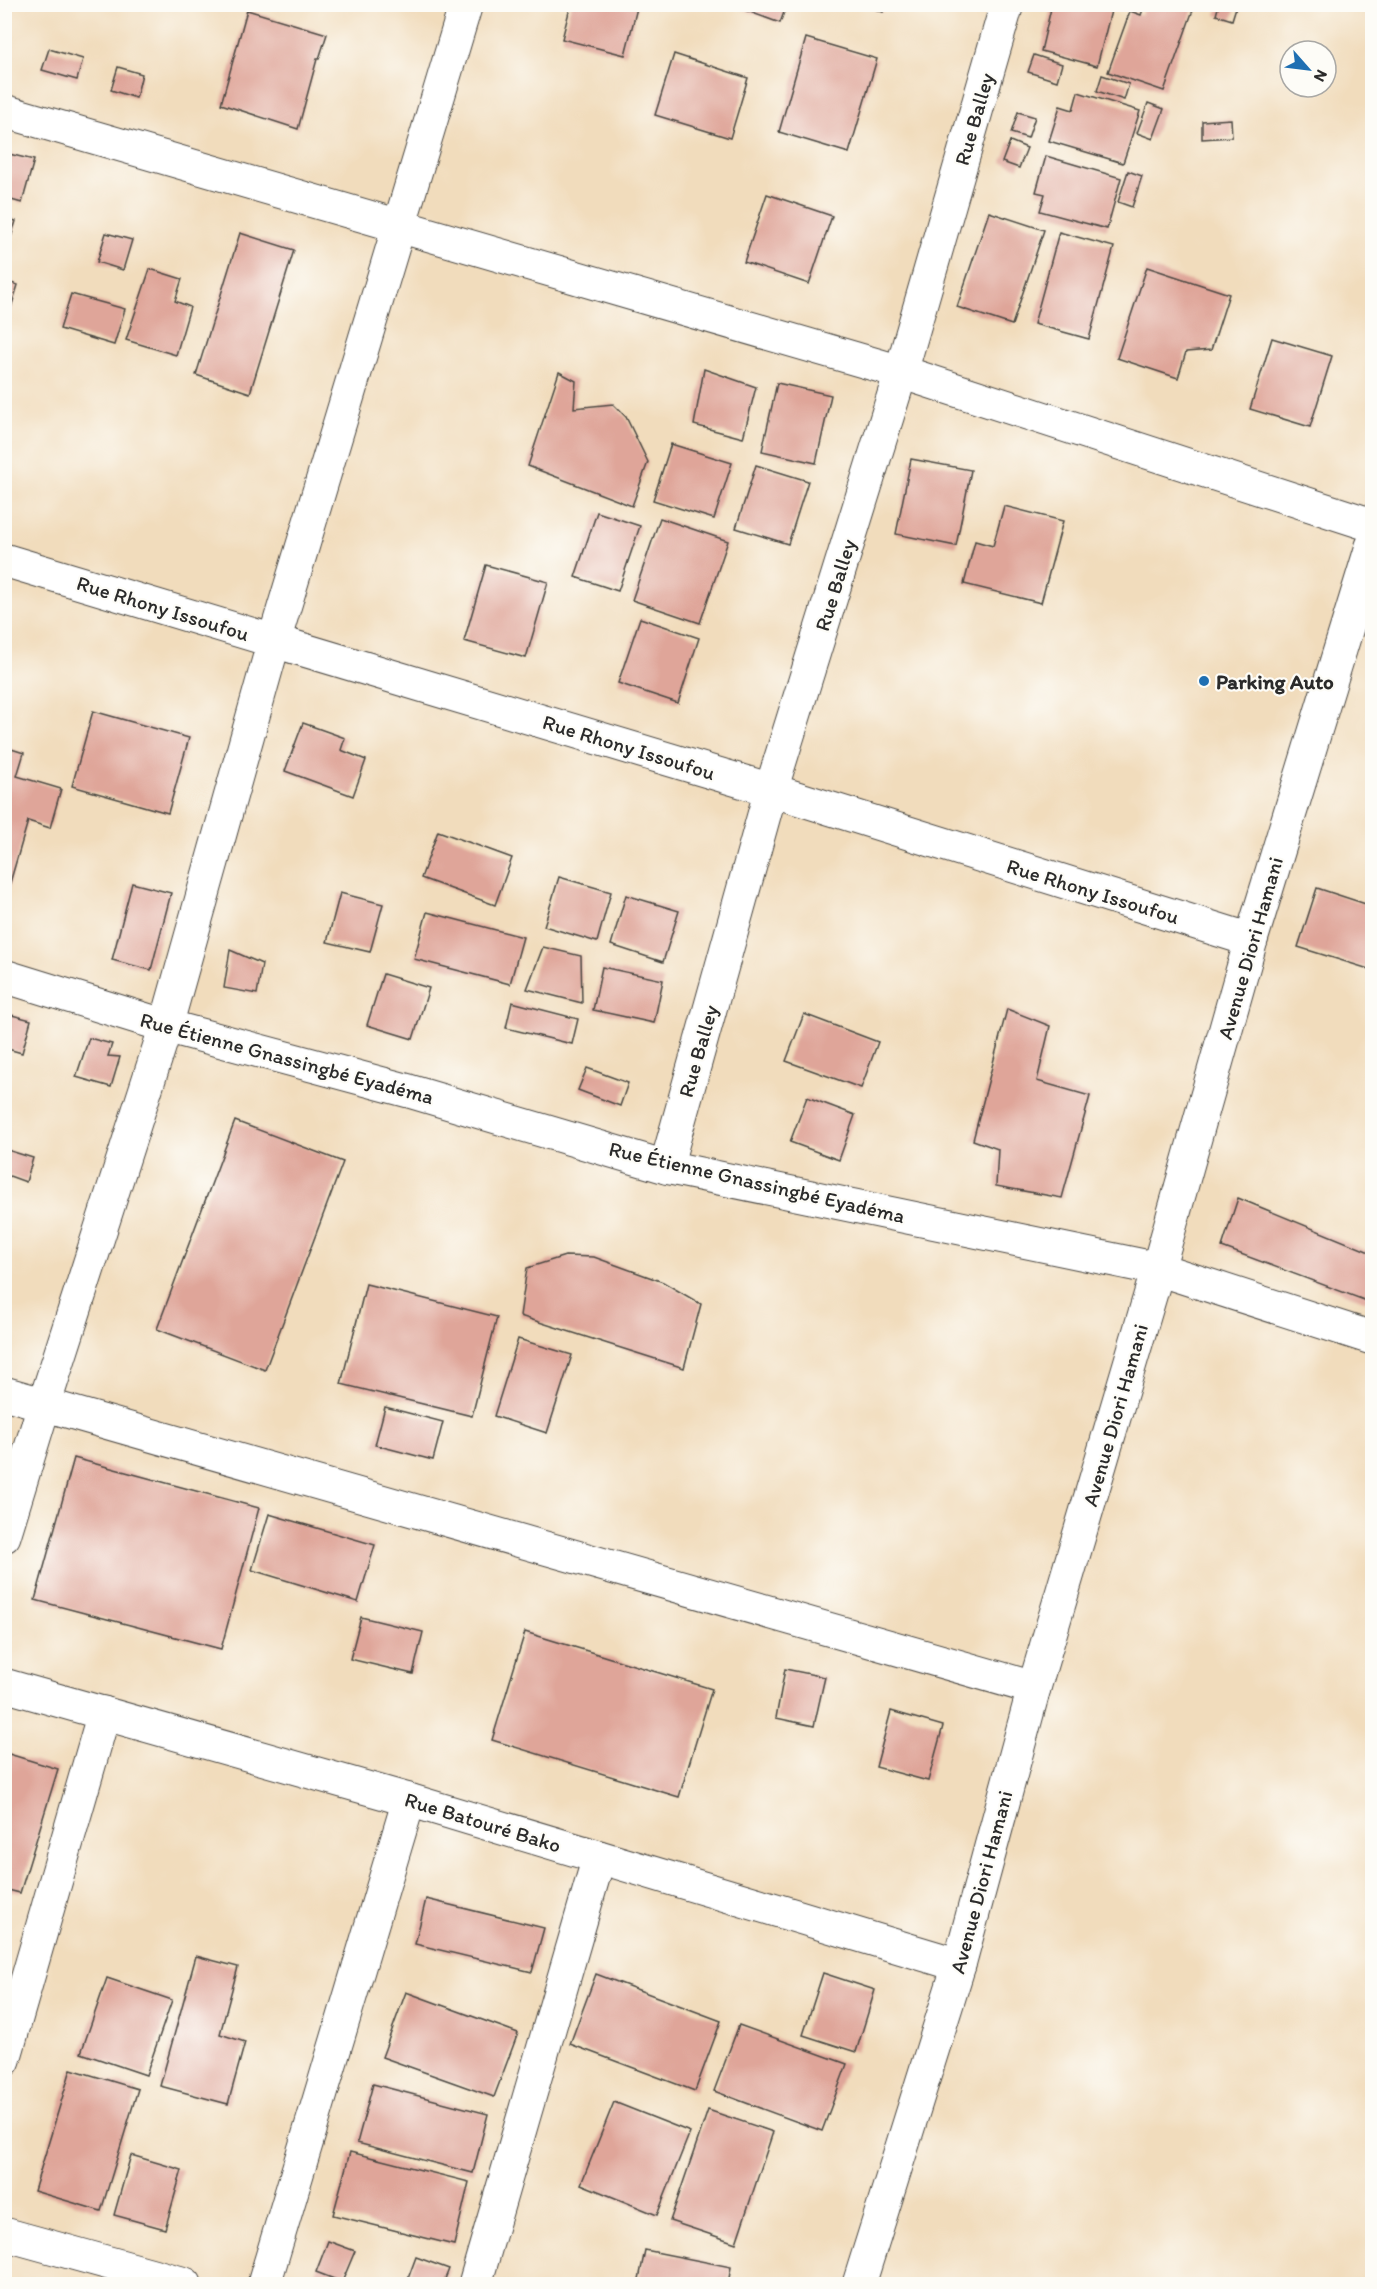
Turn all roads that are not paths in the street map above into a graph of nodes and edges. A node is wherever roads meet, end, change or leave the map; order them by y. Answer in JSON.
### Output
{"nodes":[{"id":1,"x":466,"y":4,"type":"edge"},
{"id":2,"x":1007,"y":4,"type":"edge"},
{"id":3,"x":4,"y":111,"type":"edge"},
{"id":4,"x":398,"y":226,"type":"junction"},
{"id":5,"x":901,"y":372,"type":"junction"},
{"id":6,"x":1372,"y":525,"type":"edge"},
{"id":7,"x":1372,"y":546,"type":"edge"},
{"id":8,"x":4,"y":560,"type":"edge"},
{"id":9,"x":274,"y":641,"type":"junction"},
{"id":10,"x":771,"y":790,"type":"junction"},
{"id":11,"x":1251,"y":940,"type":"junction"},
{"id":12,"x":4,"y":976,"type":"edge"},
{"id":13,"x":166,"y":1026,"type":"junction"},
{"id":14,"x":666,"y":1167,"type":"junction"},
{"id":15,"x":1158,"y":1269,"type":"junction"},
{"id":16,"x":1372,"y":1338,"type":"edge"},
{"id":17,"x":4,"y":1393,"type":"edge"},
{"id":18,"x":44,"y":1405,"type":"junction"},
{"id":19,"x":4,"y":1536,"type":"edge"},
{"id":20,"x":4,"y":1685,"type":"edge"},
{"id":21,"x":1034,"y":1688,"type":"junction"},
{"id":22,"x":104,"y":1713,"type":"junction"},
{"id":23,"x":409,"y":1800,"type":"junction"},
{"id":24,"x":599,"y":1857,"type":"junction"},
{"id":25,"x":958,"y":1965,"type":"junction"},
{"id":26,"x":4,"y":2060,"type":"edge"},
{"id":27,"x":4,"y":2234,"type":"edge"},
{"id":28,"x":184,"y":2284,"type":"edge"},
{"id":29,"x":264,"y":2284,"type":"edge"},
{"id":30,"x":475,"y":2284,"type":"edge"},
{"id":31,"x":859,"y":2284,"type":"edge"}],
"edges":[{"from":1,"to":4,"type":"street"},
{"from":2,"to":5,"type":"street","name":"Rue Balley"},
{"from":3,"to":4,"type":"street"},
{"from":4,"to":5,"type":"street"},
{"from":4,"to":9,"type":"street"},
{"from":5,"to":6,"type":"street"},
{"from":5,"to":10,"type":"street","name":"Rue Balley"},
{"from":7,"to":11,"type":"street","name":"Avenue Diori Hamani"},
{"from":8,"to":9,"type":"street","name":"Rue Rhony Issoufou"},
{"from":9,"to":10,"type":"street","name":"Rue Rhony Issoufou"},
{"from":9,"to":13,"type":"street"},
{"from":10,"to":11,"type":"street","name":"Rue Rhony Issoufou"},
{"from":10,"to":14,"type":"street","name":"Rue Balley"},
{"from":11,"to":15,"type":"street","name":"Avenue Diori Hamani"},
{"from":12,"to":13,"type":"street","name":"Rue Étienne Gnassingbé Eyadéma"},
{"from":13,"to":14,"type":"street","name":"Rue Étienne Gnassingbé Eyadéma"},
{"from":13,"to":18,"type":"street"},
{"from":14,"to":15,"type":"street","name":"Rue Étienne Gnassingbé Eyadéma"},
{"from":15,"to":16,"type":"street","name":"Rue Étienne Gnassingbé Eyadéma"},
{"from":15,"to":21,"type":"street","name":"Avenue Diori Hamani"},
{"from":17,"to":18,"type":"street"},
{"from":18,"to":19,"type":"street"},
{"from":18,"to":21,"type":"street"},
{"from":20,"to":22,"type":"street","name":"Rue Batouré Bako"},
{"from":21,"to":25,"type":"street","name":"Avenue Diori Hamani"},
{"from":22,"to":23,"type":"street","name":"Rue Batouré Bako"},
{"from":22,"to":26,"type":"street"},
{"from":23,"to":24,"type":"street","name":"Rue Batouré Bako"},
{"from":23,"to":29,"type":"street"},
{"from":24,"to":25,"type":"street","name":"Rue Batouré Bako"},
{"from":24,"to":30,"type":"street"},
{"from":25,"to":31,"type":"street","name":"Avenue Diori Hamani"},
{"from":27,"to":28,"type":"street"}]}
